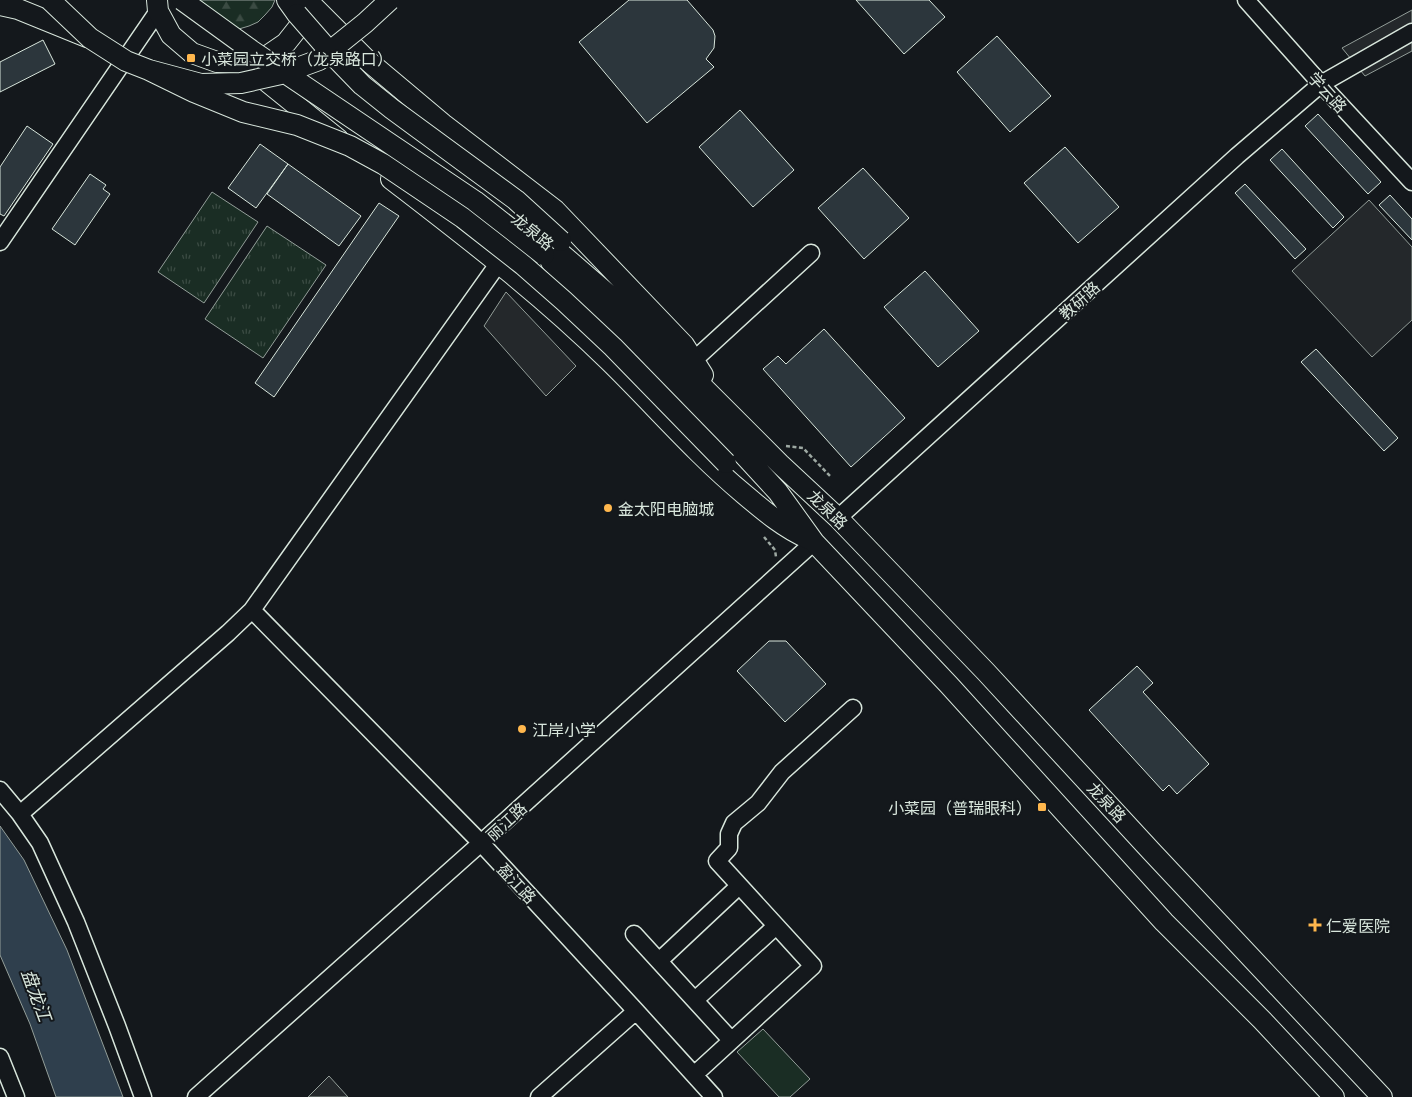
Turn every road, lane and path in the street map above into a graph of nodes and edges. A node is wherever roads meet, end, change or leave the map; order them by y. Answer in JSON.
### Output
{"nodes":[{"id":1,"x":50,"y":0,"type":"edge"},
{"id":2,"x":140,"y":0,"type":"edge"},
{"id":3,"x":182,"y":0,"type":"edge"},
{"id":4,"x":203,"y":0,"type":"edge"},
{"id":5,"x":287,"y":0,"type":"edge"},
{"id":6,"x":390,"y":0,"type":"edge"},
{"id":7,"x":1246,"y":0,"type":"edge"},
{"id":8,"x":310,"y":1,"type":"edge"},
{"id":9,"x":0,"y":5,"type":"edge"},
{"id":10,"x":158,"y":6,"type":"edge"},
{"id":11,"x":1412,"y":32,"type":"edge"},
{"id":12,"x":90,"y":38,"type":"junction"},
{"id":13,"x":244,"y":63,"type":"junction"},
{"id":14,"x":149,"y":70,"type":"junction"},
{"id":15,"x":1321,"y":84,"type":"junction"},
{"id":16,"x":1412,"y":182,"type":"edge"},
{"id":17,"x":0,"y":242,"type":"edge"},
{"id":18,"x":552,"y":247,"type":"junction"},
{"id":19,"x":811,"y":253,"type":"dead end"},
{"id":20,"x":498,"y":264,"type":"junction"},
{"id":21,"x":694,"y":360,"type":"junction"},
{"id":22,"x":719,"y":402,"type":"junction"},
{"id":23,"x":803,"y":448,"type":"dead end"},
{"id":24,"x":830,"y":476,"type":"dead end"},
{"id":25,"x":838,"y":518,"type":"junction"},
{"id":26,"x":764,"y":537,"type":"dead end"},
{"id":27,"x":814,"y":542,"type":"junction"},
{"id":28,"x":776,"y":557,"type":"dead end"},
{"id":29,"x":252,"y":610,"type":"junction"},
{"id":30,"x":853,"y":708,"type":"dead end"},
{"id":31,"x":0,"y":790,"type":"edge"},
{"id":32,"x":20,"y":814,"type":"junction"},
{"id":33,"x":481,"y":843,"type":"junction"},
{"id":34,"x":739,"y":886,"type":"junction"},
{"id":35,"x":776,"y":926,"type":"junction"},
{"id":36,"x":634,"y":934,"type":"dead end"},
{"id":37,"x":659,"y":961,"type":"junction"},
{"id":38,"x":695,"y":1000,"type":"junction"},
{"id":39,"x":636,"y":1011,"type":"junction"},
{"id":40,"x":731,"y":1040,"type":"junction"},
{"id":41,"x":0,"y":1057,"type":"edge"},
{"id":42,"x":694,"y":1075,"type":"junction"},
{"id":43,"x":16,"y":1097,"type":"edge"},
{"id":44,"x":143,"y":1097,"type":"edge"},
{"id":45,"x":196,"y":1097,"type":"edge"},
{"id":46,"x":539,"y":1097,"type":"edge"},
{"id":47,"x":714,"y":1097,"type":"edge"},
{"id":48,"x":1334,"y":1097,"type":"edge"},
{"id":49,"x":1382,"y":1097,"type":"edge"}],
"edges":[{"from":1,"to":12,"type":"main road","bridge":true},
{"from":2,"to":10,"type":"main road"},
{"from":3,"to":18,"type":"main road","name":"龙泉路","bridge":true},
{"from":4,"to":18,"type":"main road","name":"龙泉路"},
{"from":5,"to":18,"type":"main road","bridge":true},
{"from":6,"to":14,"type":"main road","bridge":true},
{"from":7,"to":15,"type":"street","name":"学云路"},
{"from":8,"to":13,"type":"main road"},
{"from":8,"to":21,"type":"main road"},
{"from":9,"to":12,"type":"main road"},
{"from":10,"to":13,"type":"main road"},
{"from":10,"to":17,"type":"street"},
{"from":11,"to":15,"type":"street","name":"教研路"},
{"from":12,"to":14,"type":"main road","bridge":true},
{"from":13,"to":20,"type":"main road"},
{"from":14,"to":27,"type":"main road","bridge":true},
{"from":15,"to":16,"type":"street","name":"学云路"},
{"from":15,"to":25,"type":"street","name":"教研路"},
{"from":18,"to":22,"type":"main road","name":"龙泉路"},
{"from":18,"to":27,"type":"main road","name":"龙泉路"},
{"from":19,"to":21,"type":"street"},
{"from":20,"to":27,"type":"main road"},
{"from":20,"to":29,"type":"street"},
{"from":21,"to":22,"type":"main road"},
{"from":22,"to":25,"type":"main road","name":"龙泉路"},
{"from":23,"to":24,"type":"path"},
{"from":25,"to":49,"type":"main road","name":"龙泉路"},
{"from":26,"to":28,"type":"path"},
{"from":27,"to":33,"type":"street","name":"丽江路"},
{"from":27,"to":48,"type":"main road","name":"龙泉路"},
{"from":29,"to":32,"type":"street"},
{"from":29,"to":33,"type":"street","name":"盈江路"},
{"from":30,"to":34,"type":"street"},
{"from":31,"to":32,"type":"street"},
{"from":32,"to":44,"type":"street"},
{"from":33,"to":39,"type":"street","name":"盈江路"},
{"from":33,"to":45,"type":"street","name":"丽江路"},
{"from":34,"to":35,"type":"street"},
{"from":34,"to":37,"type":"street"},
{"from":35,"to":38,"type":"street"},
{"from":35,"to":40,"type":"street"},
{"from":36,"to":37,"type":"street"},
{"from":37,"to":38,"type":"street"},
{"from":38,"to":40,"type":"street"},
{"from":39,"to":42,"type":"street","name":"盈江路"},
{"from":39,"to":46,"type":"street"},
{"from":40,"to":42,"type":"street"},
{"from":41,"to":43,"type":"street"},
{"from":42,"to":47,"type":"street","name":"盈江路"}]}
